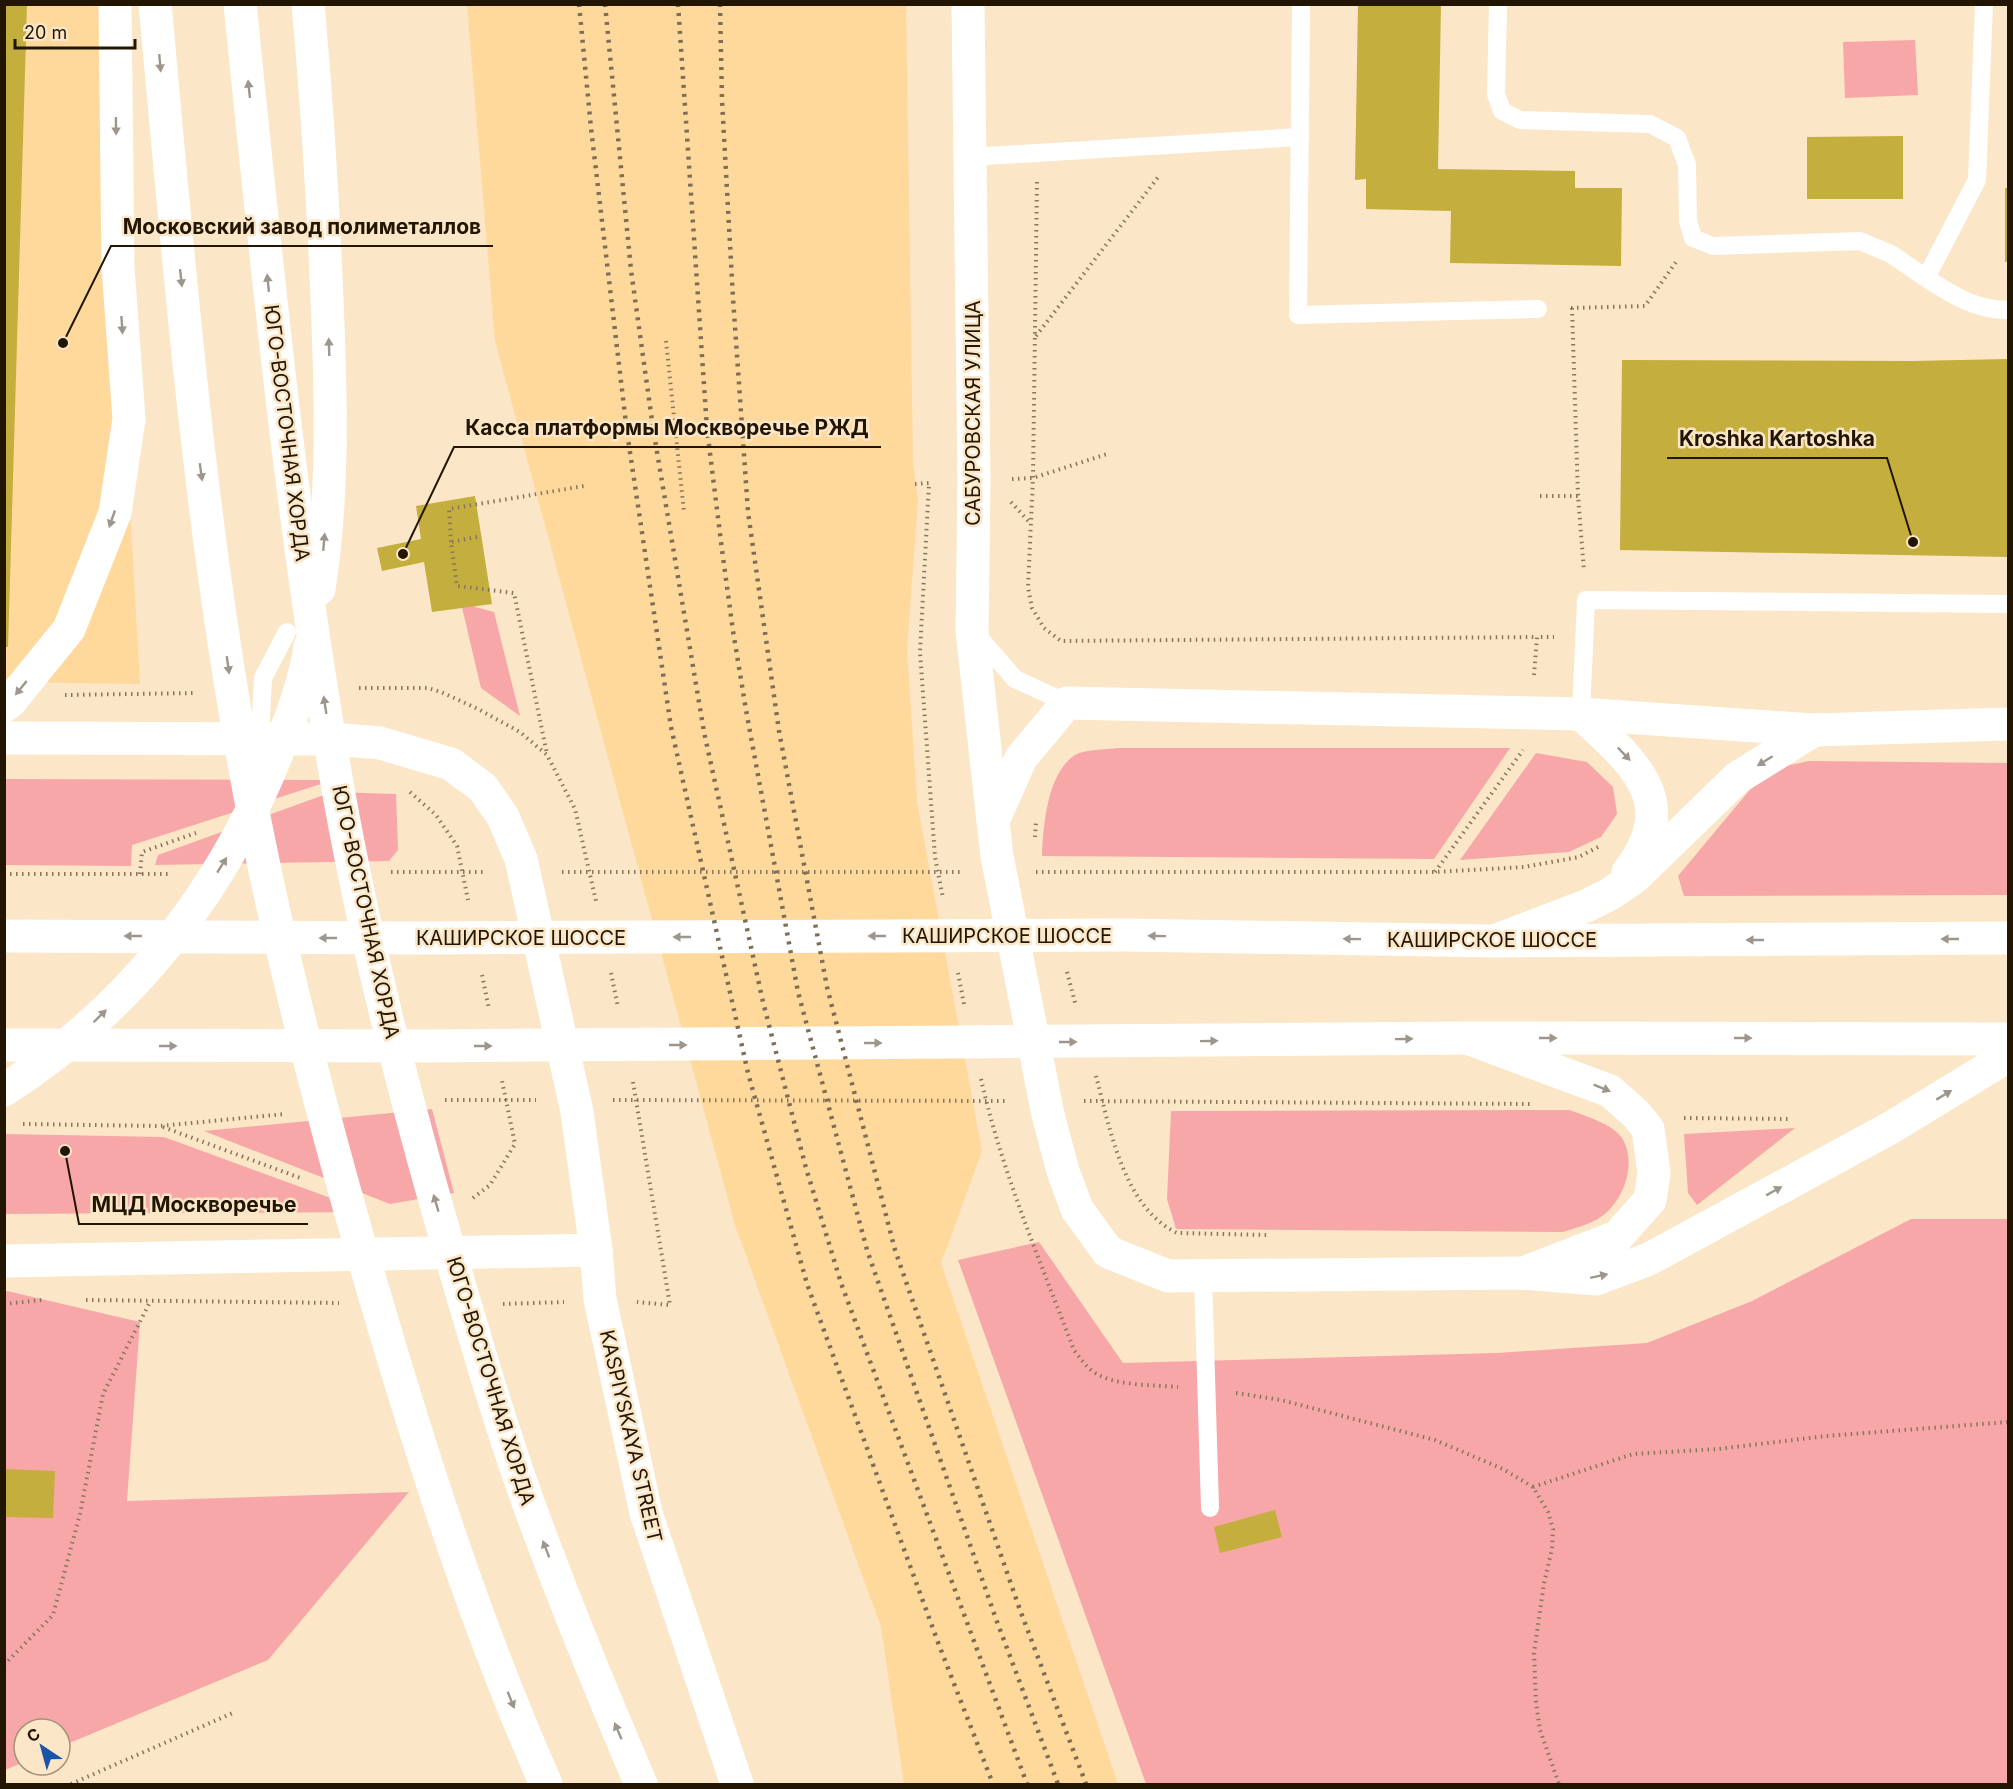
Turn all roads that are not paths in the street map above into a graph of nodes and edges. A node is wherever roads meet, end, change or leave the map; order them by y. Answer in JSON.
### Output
{"nodes":[{"id":1,"x":115,"y":4,"type":"edge"},
{"id":2,"x":155,"y":4,"type":"edge"},
{"id":3,"x":240,"y":4,"type":"edge"},
{"id":4,"x":308,"y":4,"type":"edge"},
{"id":5,"x":968,"y":4,"type":"edge"},
{"id":6,"x":1301,"y":4,"type":"edge"},
{"id":7,"x":1498,"y":4,"type":"edge"},
{"id":8,"x":1984,"y":4,"type":"edge"},
{"id":9,"x":1300,"y":137,"type":"junction"},
{"id":10,"x":970,"y":157,"type":"junction"},
{"id":11,"x":1926,"y":278,"type":"junction"},
{"id":12,"x":1538,"y":309,"type":"road end"},
{"id":13,"x":2008,"y":310,"type":"edge"},
{"id":14,"x":2008,"y":604,"type":"edge"},
{"id":15,"x":972,"y":631,"type":"junction"},
{"id":16,"x":287,"y":632,"type":"dead end"},
{"id":17,"x":1067,"y":703,"type":"junction"},
{"id":18,"x":4,"y":706,"type":"edge"},
{"id":19,"x":1581,"y":714,"type":"junction"},
{"id":20,"x":2008,"y":724,"type":"edge"},
{"id":21,"x":1814,"y":730,"type":"junction"},
{"id":22,"x":4,"y":738,"type":"edge"},
{"id":23,"x":260,"y":738,"type":"junction"},
{"id":24,"x":993,"y":821,"type":"junction"},
{"id":25,"x":1610,"y":894,"type":"junction"},
{"id":26,"x":4,"y":936,"type":"edge"},
{"id":27,"x":2008,"y":938,"type":"edge"},
{"id":28,"x":1495,"y":941,"type":"junction"},
{"id":29,"x":1469,"y":1038,"type":"junction"},
{"id":30,"x":2008,"y":1039,"type":"edge"},
{"id":31,"x":4,"y":1045,"type":"edge"},
{"id":32,"x":2008,"y":1056,"type":"edge"},
{"id":33,"x":4,"y":1090,"type":"edge"},
{"id":34,"x":596,"y":1250,"type":"junction"},
{"id":35,"x":4,"y":1262,"type":"edge"},
{"id":36,"x":1521,"y":1273,"type":"junction"},
{"id":37,"x":1203,"y":1276,"type":"junction"},
{"id":38,"x":1210,"y":1508,"type":"dead end"},
{"id":39,"x":546,"y":1785,"type":"edge"},
{"id":40,"x":641,"y":1785,"type":"edge"},
{"id":41,"x":736,"y":1785,"type":"edge"}],
"edges":[{"from":1,"to":18,"type":"main road","one_way":true},
{"from":2,"to":39,"type":"main road","one_way":true},
{"from":40,"to":3,"type":"main road","name":"ЮГО-ВОСТОЧНАЯ ХОРДА","one_way":true},
{"from":33,"to":4,"type":"main road","one_way":true},
{"from":5,"to":10,"type":"main road","name":"САБУРОВСКАЯ УЛИЦА"},
{"from":6,"to":9,"type":"lane"},
{"from":7,"to":11,"type":"lane"},
{"from":8,"to":11,"type":"lane"},
{"from":9,"to":10,"type":"lane"},
{"from":9,"to":12,"type":"lane"},
{"from":10,"to":15,"type":"main road","name":"САБУРОВСКАЯ УЛИЦА"},
{"from":11,"to":13,"type":"lane"},
{"from":14,"to":19,"type":"lane"},
{"from":15,"to":17,"type":"lane"},
{"from":15,"to":24,"type":"main road","name":"САБУРОВСКАЯ УЛИЦА"},
{"from":16,"to":23,"type":"lane"},
{"from":17,"to":19,"type":"main road"},
{"from":17,"to":24,"type":"main road"},
{"from":19,"to":21,"type":"main road"},
{"from":19,"to":25,"type":"main road","one_way":true},
{"from":20,"to":21,"type":"main road"},
{"from":21,"to":25,"type":"main road","one_way":true},
{"from":22,"to":23,"type":"main road","name":"KASPIYSKAYA STREET"},
{"from":23,"to":34,"type":"main road","name":"KASPIYSKAYA STREET"},
{"from":24,"to":37,"type":"main road","name":"САБУРОВСКАЯ УЛИЦА"},
{"from":25,"to":28,"type":"main road"},
{"from":28,"to":26,"type":"main road","name":"КАШИРСКОЕ ШОССЕ","one_way":true},
{"from":27,"to":28,"type":"main road","name":"КАШИРСКОЕ ШОССЕ","one_way":true},
{"from":29,"to":30,"type":"main road","one_way":true},
{"from":31,"to":29,"type":"main road","one_way":true},
{"from":29,"to":36,"type":"main road","one_way":true},
{"from":36,"to":32,"type":"main road","one_way":true},
{"from":34,"to":35,"type":"main road"},
{"from":34,"to":41,"type":"main road","name":"KASPIYSKAYA STREET"},
{"from":36,"to":37,"type":"main road","name":"САБУРОВСКАЯ УЛИЦА"},
{"from":37,"to":38,"type":"lane"}]}
